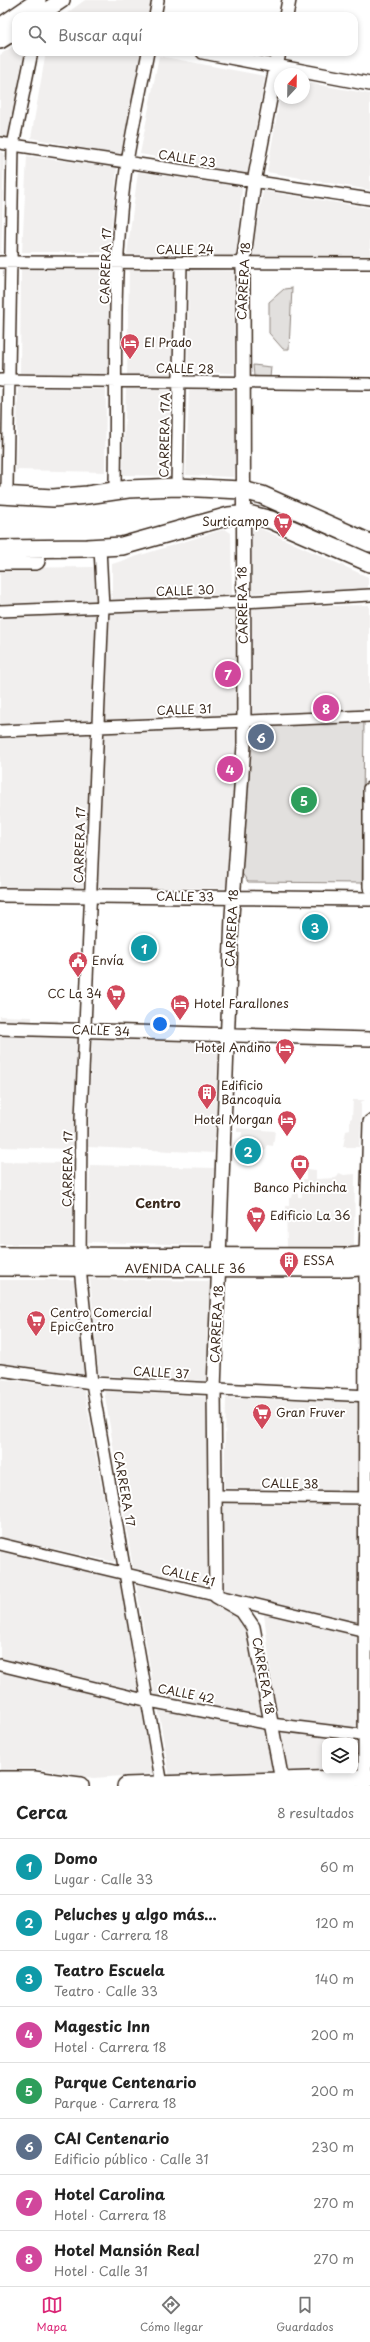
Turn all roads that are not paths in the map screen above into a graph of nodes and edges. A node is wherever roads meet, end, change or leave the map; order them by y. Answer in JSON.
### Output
{"nodes":[{"id":1,"x":62,"y":0,"type":"edge"},
{"id":2,"x":158,"y":0,"type":"edge"},
{"id":3,"x":289,"y":0,"type":"edge"},
{"id":4,"x":40,"y":9,"type":"edge"},
{"id":5,"x":156,"y":12,"type":"edge"},
{"id":6,"x":287,"y":12,"type":"edge"},
{"id":7,"x":8,"y":24,"type":"edge"},
{"id":8,"x":0,"y":41,"type":"edge"},
{"id":9,"x":31,"y":56,"type":"edge"},
{"id":10,"x":147,"y":56,"type":"edge"},
{"id":11,"x":224,"y":56,"type":"edge"},
{"id":12,"x":278,"y":56,"type":"edge"},
{"id":13,"x":276,"y":66,"type":"junction"},
{"id":14,"x":370,"y":84,"type":"edge"},
{"id":15,"x":0,"y":143,"type":"edge"},
{"id":16,"x":13,"y":145,"type":"junction"},
{"id":17,"x":127,"y":163,"type":"junction"},
{"id":18,"x":254,"y":182,"type":"junction"},
{"id":19,"x":370,"y":199,"type":"edge"},
{"id":20,"x":5,"y":262,"type":"edge"},
{"id":21,"x":118,"y":263,"type":"junction"},
{"id":22,"x":370,"y":263,"type":"edge"},
{"id":23,"x":181,"y":264,"type":"junction"},
{"id":24,"x":242,"y":264,"type":"junction"},
{"id":25,"x":4,"y":380,"type":"edge"},
{"id":26,"x":116,"y":381,"type":"junction"},
{"id":27,"x":179,"y":382,"type":"junction"},
{"id":28,"x":242,"y":382,"type":"junction"},
{"id":29,"x":370,"y":384,"type":"edge"},
{"id":30,"x":115,"y":484,"type":"junction"},
{"id":31,"x":177,"y":487,"type":"junction"},
{"id":32,"x":2,"y":489,"type":"edge"},
{"id":33,"x":242,"y":490,"type":"junction"},
{"id":34,"x":242,"y":514,"type":"junction"},
{"id":35,"x":370,"y":543,"type":"edge"},
{"id":36,"x":0,"y":549,"type":"edge"},
{"id":37,"x":96,"y":551,"type":"junction"},
{"id":38,"x":0,"y":561,"type":"edge"},
{"id":39,"x":370,"y":563,"type":"edge"},
{"id":40,"x":370,"y":595,"type":"edge"},
{"id":41,"x":243,"y":602,"type":"junction"},
{"id":42,"x":103,"y":607,"type":"junction"},
{"id":43,"x":0,"y":611,"type":"edge"},
{"id":44,"x":370,"y":716,"type":"edge"},
{"id":45,"x":244,"y":721,"type":"junction"},
{"id":46,"x":98,"y":727,"type":"junction"},
{"id":47,"x":0,"y":731,"type":"edge"},
{"id":48,"x":370,"y":789,"type":"edge"},
{"id":49,"x":370,"y":886,"type":"edge"},
{"id":50,"x":0,"y":895,"type":"edge"},
{"id":51,"x":91,"y":896,"type":"junction"},
{"id":52,"x":233,"y":898,"type":"junction"},
{"id":53,"x":370,"y":899,"type":"edge"},
{"id":54,"x":0,"y":1028,"type":"edge"},
{"id":55,"x":85,"y":1031,"type":"junction"},
{"id":56,"x":228,"y":1035,"type":"junction"},
{"id":57,"x":370,"y":1039,"type":"edge"},
{"id":58,"x":370,"y":1122,"type":"edge"},
{"id":59,"x":370,"y":1167,"type":"edge"},
{"id":60,"x":0,"y":1255,"type":"edge"},
{"id":61,"x":80,"y":1261,"type":"junction"},
{"id":62,"x":368,"y":1261,"type":"edge"},
{"id":63,"x":220,"y":1262,"type":"junction"},
{"id":64,"x":0,"y":1268,"type":"edge"},
{"id":65,"x":0,"y":1370,"type":"edge"},
{"id":66,"x":92,"y":1382,"type":"junction"},
{"id":67,"x":214,"y":1389,"type":"junction"},
{"id":68,"x":368,"y":1396,"type":"edge"},
{"id":69,"x":215,"y":1496,"type":"junction"},
{"id":70,"x":365,"y":1498,"type":"junction"},
{"id":71,"x":0,"y":1544,"type":"edge"},
{"id":72,"x":367,"y":1549,"type":"edge"},
{"id":73,"x":126,"y":1574,"type":"junction"},
{"id":74,"x":216,"y":1596,"type":"junction"},
{"id":75,"x":367,"y":1632,"type":"edge"},
{"id":76,"x":0,"y":1665,"type":"edge"},
{"id":77,"x":149,"y":1701,"type":"junction"},
{"id":78,"x":271,"y":1724,"type":"junction"},
{"id":79,"x":368,"y":1736,"type":"edge"},
{"id":80,"x":0,"y":1780,"type":"edge"},
{"id":81,"x":367,"y":1781,"type":"edge"},
{"id":82,"x":282,"y":1783,"type":"edge"},
{"id":83,"x":163,"y":1785,"type":"edge"},
{"id":84,"x":80,"y":1786,"type":"edge"},
{"id":85,"x":126,"y":1786,"type":"edge"}],
"edges":[{"from":1,"to":4,"type":"main road"},
{"from":2,"to":5,"type":"street"},
{"from":3,"to":6,"type":"street"},
{"from":7,"to":8,"type":"main road"},
{"from":9,"to":16,"type":"street"},
{"from":10,"to":17,"type":"street","name":"CARRERA 17"},
{"from":11,"to":13,"type":"street"},
{"from":12,"to":13,"type":"street","name":"CARRERA 18"},
{"from":13,"to":14,"type":"street"},
{"from":13,"to":18,"type":"street","name":"CARRERA 18"},
{"from":15,"to":16,"type":"street","name":"CALLE 23"},
{"from":16,"to":17,"type":"street","name":"CALLE 23"},
{"from":16,"to":20,"type":"street"},
{"from":17,"to":18,"type":"street","name":"CALLE 23"},
{"from":17,"to":21,"type":"street","name":"CARRERA 17"},
{"from":18,"to":19,"type":"street","name":"CALLE 23"},
{"from":18,"to":24,"type":"street","name":"CARRERA 18"},
{"from":20,"to":21,"type":"street","name":"CALLE 24"},
{"from":20,"to":25,"type":"street"},
{"from":21,"to":23,"type":"street","name":"CALLE 24"},
{"from":21,"to":26,"type":"street","name":"CARRERA 17"},
{"from":22,"to":24,"type":"street","name":"CALLE 24"},
{"from":23,"to":24,"type":"street","name":"CALLE 24"},
{"from":23,"to":27,"type":"street","name":"CARRERA 17A"},
{"from":24,"to":28,"type":"street","name":"CARRERA 18"},
{"from":25,"to":26,"type":"street","name":"CALLE 28"},
{"from":25,"to":32,"type":"street"},
{"from":26,"to":27,"type":"street","name":"CALLE 28"},
{"from":26,"to":30,"type":"street","name":"CARRERA 17"},
{"from":27,"to":28,"type":"street","name":"CALLE 28"},
{"from":27,"to":31,"type":"street","name":"CARRERA 17A"},
{"from":28,"to":29,"type":"street","name":"CALLE 28"},
{"from":28,"to":33,"type":"street","name":"CARRERA 18"},
{"from":30,"to":31,"type":"main road"},
{"from":30,"to":32,"type":"main road"},
{"from":31,"to":32,"type":"main road"},
{"from":31,"to":33,"type":"main road"},
{"from":33,"to":34,"type":"street","name":"CARRERA 18"},
{"from":33,"to":35,"type":"main road"},
{"from":34,"to":37,"type":"main road"},
{"from":34,"to":39,"type":"main road"},
{"from":34,"to":41,"type":"street","name":"CARRERA 18"},
{"from":36,"to":37,"type":"main road"},
{"from":37,"to":38,"type":"main road"},
{"from":37,"to":42,"type":"street","name":"CARRERA 17"},
{"from":40,"to":41,"type":"street","name":"CALLE 30"},
{"from":41,"to":42,"type":"street","name":"CALLE 30"},
{"from":41,"to":45,"type":"street","name":"CARRERA 18"},
{"from":42,"to":43,"type":"street","name":"CALLE 30"},
{"from":42,"to":46,"type":"street","name":"CARRERA 17"},
{"from":44,"to":45,"type":"street","name":"CALLE 31"},
{"from":45,"to":46,"type":"street","name":"CALLE 31"},
{"from":45,"to":52,"type":"street","name":"CARRERA 18"},
{"from":46,"to":47,"type":"street","name":"CALLE 31"},
{"from":46,"to":51,"type":"street","name":"CARRERA 17"},
{"from":48,"to":49,"type":"street"},
{"from":50,"to":51,"type":"street","name":"CALLE 33"},
{"from":51,"to":52,"type":"street","name":"CALLE 33"},
{"from":51,"to":55,"type":"street","name":"CARRERA 17"},
{"from":52,"to":53,"type":"street","name":"CALLE 33"},
{"from":52,"to":56,"type":"street","name":"CARRERA 18"},
{"from":54,"to":55,"type":"street","name":"CALLE 34"},
{"from":55,"to":56,"type":"street","name":"CALLE 34"},
{"from":55,"to":61,"type":"street","name":"CARRERA 17"},
{"from":56,"to":57,"type":"street","name":"CALLE 34"},
{"from":56,"to":63,"type":"street","name":"CARRERA 18"},
{"from":58,"to":59,"type":"street"},
{"from":59,"to":62,"type":"street"},
{"from":60,"to":61,"type":"main road","name":"AVENIDA CALLE 36"},
{"from":61,"to":63,"type":"main road","name":"AVENIDA CALLE 36"},
{"from":61,"to":64,"type":"main road","name":"AVENIDA CALLE 36"},
{"from":61,"to":66,"type":"street","name":"CARRERA 17"},
{"from":62,"to":63,"type":"main road","name":"AVENIDA CALLE 36"},
{"from":62,"to":68,"type":"street"},
{"from":63,"to":67,"type":"street","name":"CARRERA 18"},
{"from":65,"to":66,"type":"street","name":"CALLE 37"},
{"from":66,"to":67,"type":"street","name":"CALLE 37"},
{"from":66,"to":73,"type":"street","name":"CARRERA 17"},
{"from":67,"to":68,"type":"street","name":"CALLE 37"},
{"from":67,"to":69,"type":"street","name":"CARRERA 18"},
{"from":68,"to":70,"type":"street"},
{"from":69,"to":70,"type":"street","name":"CALLE 38"},
{"from":69,"to":74,"type":"street","name":"CARRERA 18"},
{"from":70,"to":72,"type":"street"},
{"from":71,"to":73,"type":"street","name":"CALLE 41"},
{"from":72,"to":75,"type":"street"},
{"from":73,"to":74,"type":"street","name":"CALLE 41"},
{"from":73,"to":77,"type":"street","name":"CARRERA 17"},
{"from":74,"to":75,"type":"street","name":"CALLE 41"},
{"from":74,"to":78,"type":"street","name":"CARRERA 18"},
{"from":75,"to":79,"type":"street"},
{"from":76,"to":77,"type":"street","name":"CALLE 42"},
{"from":77,"to":78,"type":"street","name":"CALLE 42"},
{"from":77,"to":83,"type":"street","name":"CARRERA 17"},
{"from":78,"to":79,"type":"street","name":"CALLE 42"},
{"from":78,"to":82,"type":"street","name":"CARRERA 18"},
{"from":79,"to":81,"type":"street"},
{"from":80,"to":84,"type":"main road"},
{"from":81,"to":82,"type":"main road"},
{"from":82,"to":83,"type":"main road"},
{"from":83,"to":85,"type":"main road"}]}
